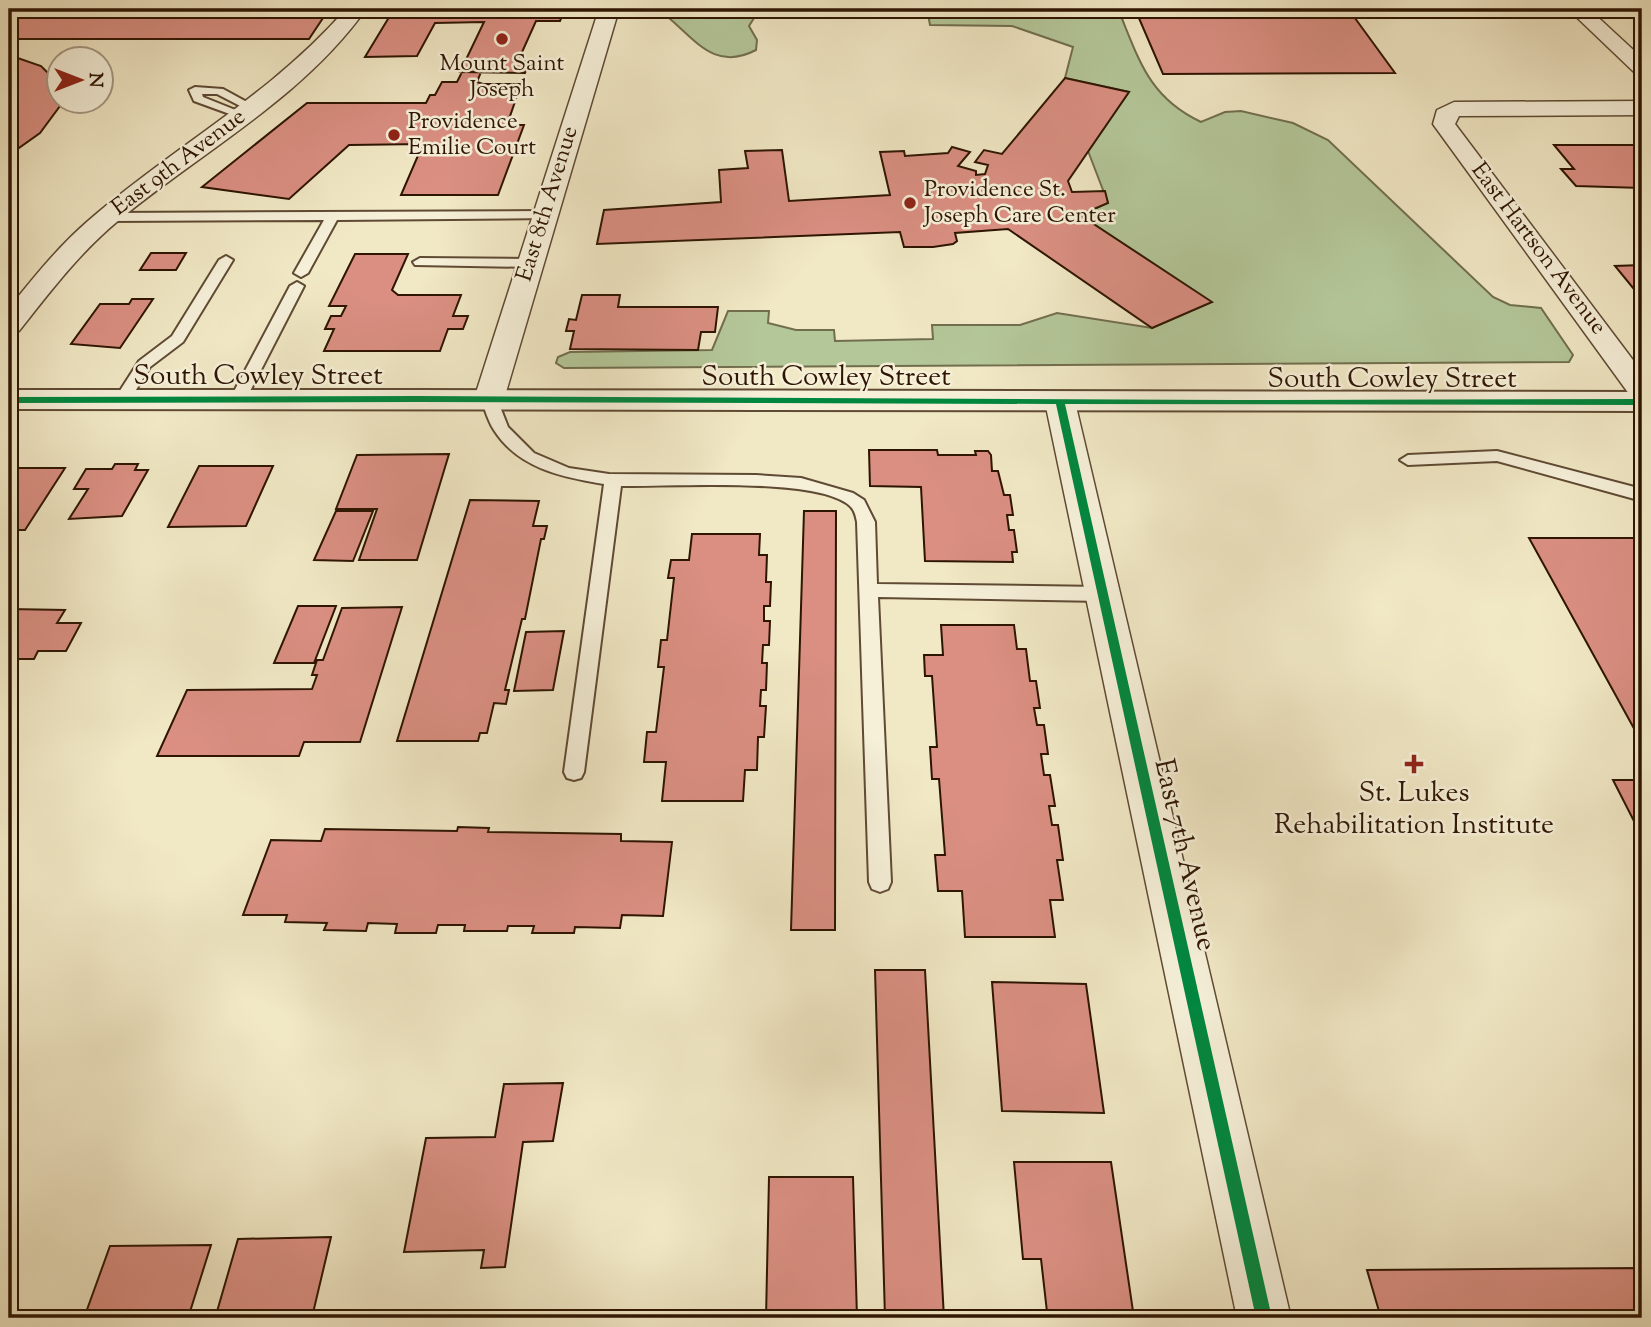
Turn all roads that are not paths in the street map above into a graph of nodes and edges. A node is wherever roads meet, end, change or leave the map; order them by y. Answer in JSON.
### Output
{"nodes":[{"id":1,"x":356,"y":9,"type":"edge"},
{"id":2,"x":609,"y":9,"type":"edge"},
{"id":3,"x":1578,"y":9,"type":"edge"},
{"id":4,"x":1642,"y":69,"type":"edge"},
{"id":5,"x":1642,"y":108,"type":"edge"},
{"id":6,"x":545,"y":215,"type":"junction"},
{"id":7,"x":332,"y":216,"type":"junction"},
{"id":8,"x":107,"y":217,"type":"junction"},
{"id":9,"x":226,"y":260,"type":"dead end"},
{"id":10,"x":420,"y":262,"type":"dead end"},
{"id":11,"x":530,"y":263,"type":"junction"},
{"id":12,"x":9,"y":325,"type":"edge"},
{"id":13,"x":1642,"y":392,"type":"edge"},
{"id":14,"x":237,"y":399,"type":"junction"},
{"id":15,"x":489,"y":399,"type":"junction"},
{"id":16,"x":9,"y":400,"type":"edge"},
{"id":17,"x":122,"y":400,"type":"junction"},
{"id":18,"x":1060,"y":402,"type":"junction"},
{"id":19,"x":1642,"y":402,"type":"edge"},
{"id":20,"x":1408,"y":460,"type":"dead end"},
{"id":21,"x":613,"y":480,"type":"junction"},
{"id":22,"x":1642,"y":495,"type":"edge"},
{"id":23,"x":869,"y":590,"type":"junction"},
{"id":24,"x":1103,"y":594,"type":"junction"},
{"id":25,"x":574,"y":772,"type":"dead end"},
{"id":26,"x":880,"y":882,"type":"dead end"},
{"id":27,"x":1264,"y":1318,"type":"edge"}],
"edges":[{"from":1,"to":8,"type":"street","name":"East 9th Avenue"},
{"from":2,"to":6,"type":"street","name":"East 8th Avenue"},
{"from":3,"to":4,"type":"street"},
{"from":5,"to":13,"type":"street","name":"East Hartson Avenue"},
{"from":6,"to":7,"type":"lane"},
{"from":6,"to":11,"type":"street","name":"East 8th Avenue"},
{"from":7,"to":8,"type":"lane"},
{"from":7,"to":14,"type":"lane"},
{"from":8,"to":12,"type":"street","name":"East 9th Avenue"},
{"from":9,"to":17,"type":"lane"},
{"from":10,"to":11,"type":"lane"},
{"from":11,"to":15,"type":"street","name":"East 8th Avenue"},
{"from":14,"to":15,"type":"street","name":"South Cowley Street"},
{"from":14,"to":17,"type":"street","name":"South Cowley Street"},
{"from":15,"to":18,"type":"street","name":"South Cowley Street"},
{"from":15,"to":21,"type":"lane"},
{"from":16,"to":17,"type":"street","name":"South Cowley Street"},
{"from":18,"to":19,"type":"street","name":"South Cowley Street"},
{"from":18,"to":24,"type":"street","name":"East 7th Avenue"},
{"from":20,"to":22,"type":"lane"},
{"from":21,"to":23,"type":"lane"},
{"from":21,"to":25,"type":"lane"},
{"from":23,"to":24,"type":"lane"},
{"from":23,"to":26,"type":"lane"},
{"from":24,"to":27,"type":"street","name":"East 7th Avenue"}]}
